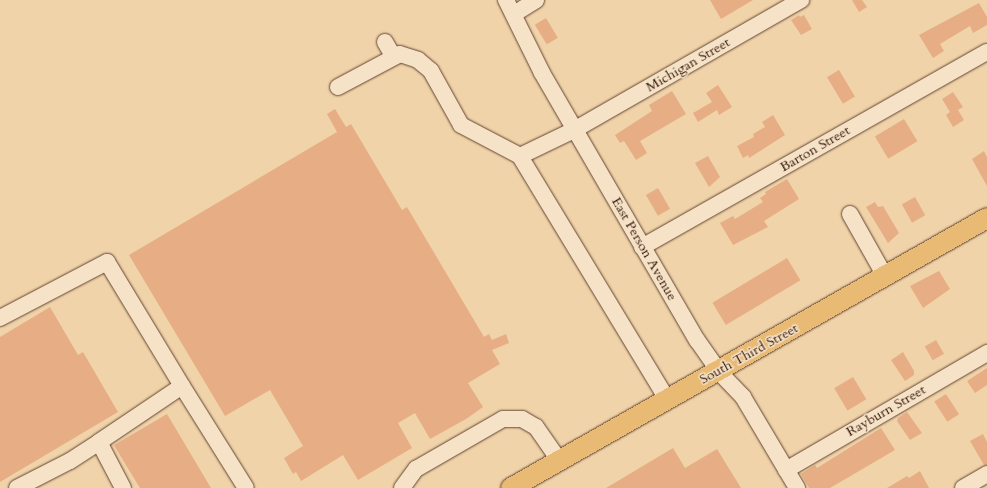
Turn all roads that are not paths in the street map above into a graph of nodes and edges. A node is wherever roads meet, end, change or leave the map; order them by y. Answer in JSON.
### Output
{"nodes":[{"id":1,"x":506,"y":0,"type":"edge"},
{"id":2,"x":536,"y":0,"type":"edge"},
{"id":3,"x":801,"y":0,"type":"edge"},
{"id":4,"x":514,"y":14,"type":"junction"},
{"id":5,"x":385,"y":42,"type":"dead end"},
{"id":6,"x":987,"y":52,"type":"edge"},
{"id":7,"x":393,"y":56,"type":"junction"},
{"id":8,"x":338,"y":87,"type":"dead end"},
{"id":9,"x":574,"y":130,"type":"junction"},
{"id":10,"x":520,"y":156,"type":"junction"},
{"id":11,"x":850,"y":214,"type":"dead end"},
{"id":12,"x":987,"y":218,"type":"edge"},
{"id":13,"x":642,"y":247,"type":"junction"},
{"id":14,"x":885,"y":276,"type":"junction"},
{"id":15,"x":0,"y":318,"type":"edge"},
{"id":16,"x":987,"y":353,"type":"edge"},
{"id":17,"x":719,"y":372,"type":"junction"},
{"id":18,"x":182,"y":386,"type":"junction"},
{"id":19,"x":667,"y":399,"type":"junction"},
{"id":20,"x":99,"y":442,"type":"junction"},
{"id":21,"x":559,"y":460,"type":"junction"},
{"id":22,"x":786,"y":470,"type":"junction"},
{"id":23,"x":987,"y":474,"type":"edge"},
{"id":24,"x":16,"y":488,"type":"edge"},
{"id":25,"x":123,"y":488,"type":"edge"},
{"id":26,"x":246,"y":488,"type":"edge"},
{"id":27,"x":402,"y":488,"type":"edge"},
{"id":28,"x":511,"y":488,"type":"edge"},
{"id":29,"x":796,"y":488,"type":"edge"},
{"id":30,"x":963,"y":488,"type":"edge"}],
"edges":[{"from":1,"to":4,"type":"street","name":"East Person Avenue"},
{"from":2,"to":4,"type":"street"},
{"from":3,"to":9,"type":"street","name":"Michigan Street"},
{"from":4,"to":9,"type":"street","name":"East Person Avenue"},
{"from":5,"to":7,"type":"street"},
{"from":6,"to":13,"type":"street","name":"Barton Street"},
{"from":7,"to":8,"type":"street"},
{"from":7,"to":10,"type":"street"},
{"from":9,"to":10,"type":"street","name":"Michigan Street"},
{"from":9,"to":13,"type":"street","name":"East Person Avenue"},
{"from":10,"to":19,"type":"street"},
{"from":11,"to":14,"type":"street"},
{"from":12,"to":14,"type":"main road","name":"South Third Street"},
{"from":13,"to":17,"type":"street","name":"East Person Avenue"},
{"from":14,"to":17,"type":"main road","name":"South Third Street"},
{"from":15,"to":18,"type":"street"},
{"from":16,"to":22,"type":"street","name":"Rayburn Street"},
{"from":17,"to":19,"type":"main road","name":"South Third Street"},
{"from":17,"to":22,"type":"street","name":"East Person Avenue"},
{"from":18,"to":20,"type":"street"},
{"from":18,"to":26,"type":"street"},
{"from":19,"to":21,"type":"main road","name":"South Third Street"},
{"from":20,"to":24,"type":"street"},
{"from":20,"to":25,"type":"street"},
{"from":21,"to":27,"type":"street"},
{"from":21,"to":28,"type":"main road","name":"South Third Street"},
{"from":22,"to":29,"type":"street","name":"East Person Avenue"},
{"from":23,"to":30,"type":"street"}]}
